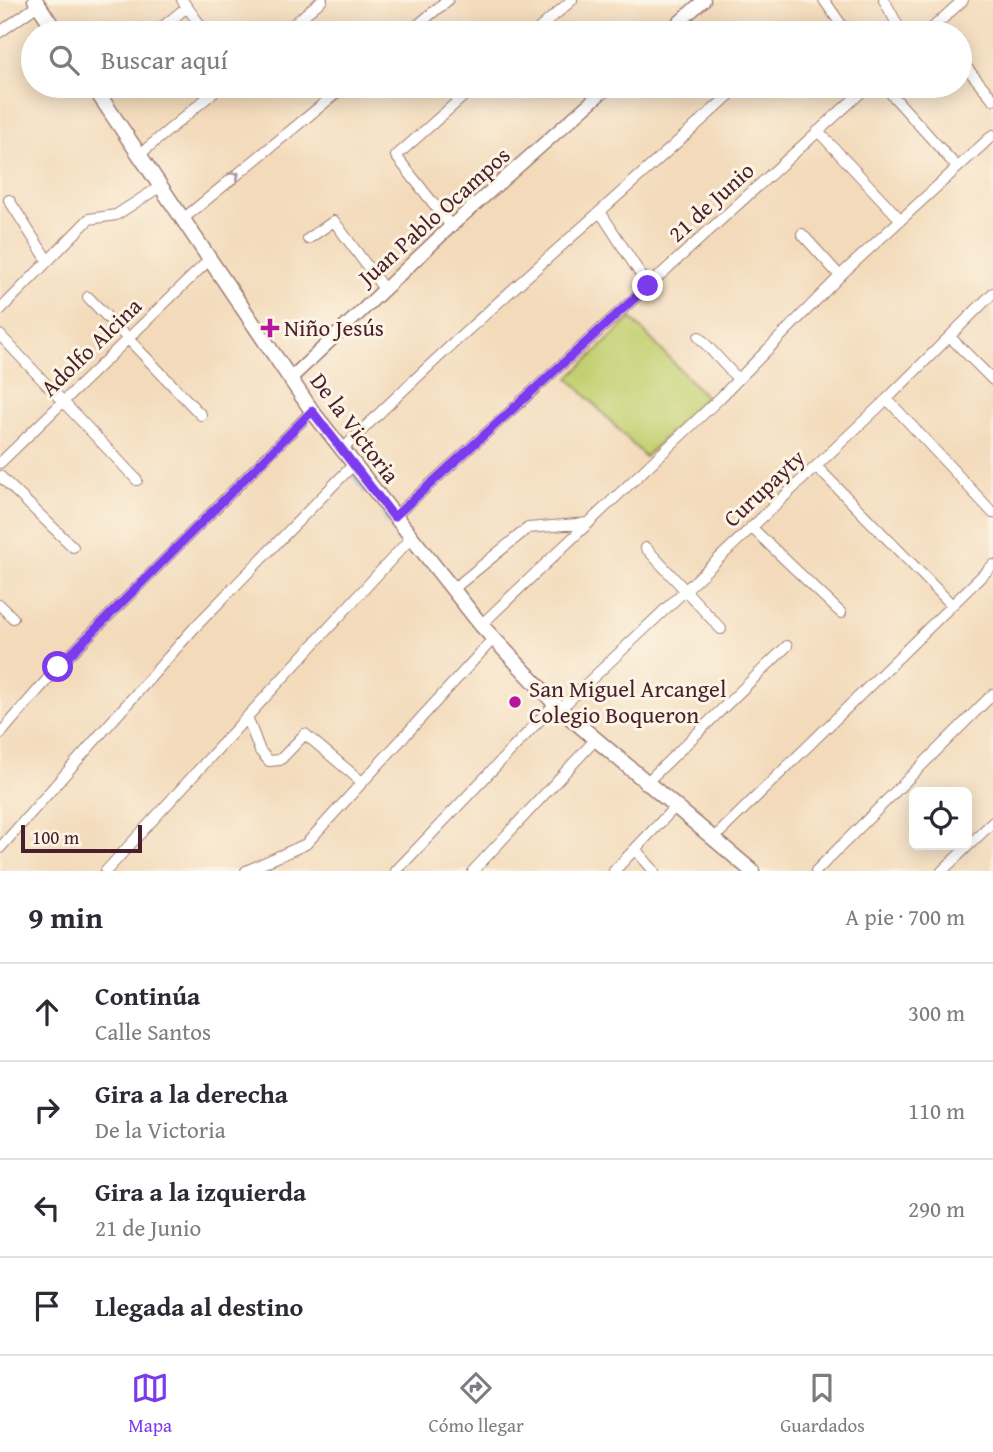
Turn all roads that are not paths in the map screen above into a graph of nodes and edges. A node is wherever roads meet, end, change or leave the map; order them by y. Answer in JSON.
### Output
{"nodes":[{"id":1,"x":323,"y":0,"type":"edge"},
{"id":2,"x":448,"y":0,"type":"edge"},
{"id":3,"x":704,"y":0,"type":"edge"},
{"id":4,"x":824,"y":0,"type":"edge"},
{"id":5,"x":884,"y":0,"type":"edge"},
{"id":6,"x":564,"y":2,"type":"edge"},
{"id":7,"x":957,"y":2,"type":"edge"},
{"id":8,"x":37,"y":3,"type":"edge"},
{"id":9,"x":185,"y":4,"type":"edge"},
{"id":10,"x":49,"y":21,"type":"edge"},
{"id":11,"x":167,"y":21,"type":"edge"},
{"id":12,"x":197,"y":21,"type":"edge"},
{"id":13,"x":298,"y":21,"type":"edge"},
{"id":14,"x":423,"y":21,"type":"edge"},
{"id":15,"x":546,"y":21,"type":"edge"},
{"id":16,"x":680,"y":21,"type":"edge"},
{"id":17,"x":839,"y":21,"type":"edge"},
{"id":18,"x":895,"y":21,"type":"edge"},
{"id":19,"x":941,"y":21,"type":"edge"},
{"id":20,"x":0,"y":32,"type":"edge"},
{"id":21,"x":972,"y":74,"type":"edge"},
{"id":22,"x":101,"y":98,"type":"edge"},
{"id":23,"x":207,"y":98,"type":"edge"},
{"id":24,"x":330,"y":98,"type":"edge"},
{"id":25,"x":461,"y":98,"type":"edge"},
{"id":26,"x":596,"y":98,"type":"edge"},
{"id":27,"x":726,"y":98,"type":"edge"},
{"id":28,"x":855,"y":98,"type":"edge"},
{"id":29,"x":895,"y":98,"type":"edge"},
{"id":30,"x":993,"y":99,"type":"edge"},
{"id":31,"x":818,"y":131,"type":"junction"},
{"id":32,"x":993,"y":135,"type":"edge"},
{"id":33,"x":139,"y":155,"type":"junction"},
{"id":34,"x":957,"y":167,"type":"junction"},
{"id":35,"x":161,"y":186,"type":"junction"},
{"id":36,"x":9,"y":200,"type":"dead end"},
{"id":37,"x":601,"y":213,"type":"junction"},
{"id":38,"x":183,"y":219,"type":"junction"},
{"id":39,"x":900,"y":219,"type":"junction"},
{"id":40,"x":452,"y":226,"type":"junction"},
{"id":41,"x":802,"y":234,"type":"dead end"},
{"id":42,"x":308,"y":239,"type":"dead end"},
{"id":43,"x":209,"y":260,"type":"junction"},
{"id":44,"x":48,"y":261,"type":"junction"},
{"id":45,"x":840,"y":276,"type":"junction"},
{"id":46,"x":648,"y":286,"type":"junction"},
{"id":47,"x":384,"y":289,"type":"junction"},
{"id":48,"x":993,"y":293,"type":"edge"},
{"id":49,"x":88,"y":297,"type":"dead end"},
{"id":50,"x":0,"y":310,"type":"edge"},
{"id":51,"x":0,"y":335,"type":"edge"},
{"id":52,"x":699,"y":337,"type":"dead end"},
{"id":53,"x":950,"y":337,"type":"junction"},
{"id":54,"x":126,"y":339,"type":"junction"},
{"id":55,"x":290,"y":379,"type":"junction"},
{"id":56,"x":738,"y":379,"type":"junction"},
{"id":57,"x":993,"y":380,"type":"edge"},
{"id":58,"x":887,"y":398,"type":"junction"},
{"id":59,"x":64,"y":400,"type":"junction"},
{"id":60,"x":312,"y":411,"type":"junction"},
{"id":61,"x":201,"y":415,"type":"dead end"},
{"id":62,"x":342,"y":450,"type":"junction"},
{"id":63,"x":0,"y":463,"type":"edge"},
{"id":64,"x":353,"y":465,"type":"junction"},
{"id":65,"x":816,"y":466,"type":"junction"},
{"id":66,"x":0,"y":476,"type":"edge"},
{"id":67,"x":137,"y":480,"type":"dead end"},
{"id":68,"x":993,"y":513,"type":"edge"},
{"id":69,"x":394,"y":517,"type":"junction"},
{"id":70,"x":589,"y":523,"type":"junction"},
{"id":71,"x":751,"y":527,"type":"junction"},
{"id":72,"x":410,"y":539,"type":"junction"},
{"id":73,"x":72,"y":547,"type":"dead end"},
{"id":74,"x":646,"y":548,"type":"dead end"},
{"id":75,"x":993,"y":565,"type":"edge"},
{"id":76,"x":452,"y":590,"type":"junction"},
{"id":77,"x":684,"y":590,"type":"junction"},
{"id":78,"x":0,"y":605,"type":"edge"},
{"id":79,"x":952,"y":605,"type":"junction"},
{"id":80,"x":841,"y":612,"type":"dead end"},
{"id":81,"x":13,"y":618,"type":"dead end"},
{"id":82,"x":481,"y":625,"type":"junction"},
{"id":83,"x":721,"y":629,"type":"dead end"},
{"id":84,"x":494,"y":638,"type":"junction"},
{"id":85,"x":787,"y":646,"type":"dead end"},
{"id":86,"x":993,"y":694,"type":"edge"},
{"id":87,"x":558,"y":707,"type":"junction"},
{"id":88,"x":247,"y":717,"type":"junction"},
{"id":89,"x":0,"y":734,"type":"edge"},
{"id":90,"x":595,"y":740,"type":"junction"},
{"id":91,"x":362,"y":782,"type":"junction"},
{"id":92,"x":645,"y":784,"type":"junction"},
{"id":93,"x":675,"y":807,"type":"junction"},
{"id":94,"x":993,"y":821,"type":"edge"},
{"id":95,"x":713,"y":839,"type":"junction"},
{"id":96,"x":0,"y":848,"type":"edge"},
{"id":97,"x":635,"y":849,"type":"junction"},
{"id":98,"x":106,"y":871,"type":"edge"},
{"id":99,"x":246,"y":871,"type":"edge"},
{"id":100,"x":396,"y":871,"type":"edge"},
{"id":101,"x":473,"y":871,"type":"edge"},
{"id":102,"x":614,"y":871,"type":"edge"},
{"id":103,"x":654,"y":871,"type":"edge"},
{"id":104,"x":752,"y":871,"type":"edge"},
{"id":105,"x":816,"y":871,"type":"edge"},
{"id":106,"x":942,"y":871,"type":"edge"}],
"edges":[{"from":1,"to":13,"type":"street"},
{"from":2,"to":14,"type":"street"},
{"from":3,"to":16,"type":"street"},
{"from":4,"to":17,"type":"street"},
{"from":5,"to":18,"type":"street"},
{"from":6,"to":15,"type":"street"},
{"from":7,"to":19,"type":"street"},
{"from":8,"to":10,"type":"main road"},
{"from":8,"to":20,"type":"street"},
{"from":9,"to":11,"type":"street"},
{"from":9,"to":12,"type":"street"},
{"from":21,"to":30,"type":"street"},
{"from":22,"to":33,"type":"main road","name":"De la Victoria"},
{"from":23,"to":33,"type":"street"},
{"from":38,"to":24,"type":"street","one_way":true},
{"from":25,"to":40,"type":"street"},
{"from":26,"to":40,"type":"street","name":"Juan Pablo Ocampos"},
{"from":27,"to":37,"type":"street"},
{"from":28,"to":31,"type":"street","name":"21 de Junio"},
{"from":29,"to":34,"type":"street"},
{"from":31,"to":39,"type":"street"},
{"from":31,"to":46,"type":"street","name":"21 de Junio"},
{"from":32,"to":34,"type":"street"},
{"from":33,"to":35,"type":"main road","name":"De la Victoria"},
{"from":34,"to":39,"type":"street"},
{"from":35,"to":38,"type":"main road","name":"De la Victoria"},
{"from":35,"to":44,"type":"street"},
{"from":36,"to":44,"type":"street"},
{"from":37,"to":46,"type":"street"},
{"from":37,"to":62,"type":"street"},
{"from":38,"to":43,"type":"main road","name":"De la Victoria"},
{"from":39,"to":45,"type":"street"},
{"from":40,"to":47,"type":"street","name":"Juan Pablo Ocampos"},
{"from":41,"to":45,"type":"street"},
{"from":42,"to":47,"type":"street"},
{"from":43,"to":54,"type":"street","name":"Adolfo Alcina"},
{"from":43,"to":55,"type":"main road","name":"De la Victoria"},
{"from":44,"to":50,"type":"street"},
{"from":45,"to":56,"type":"street"},
{"from":46,"to":69,"type":"street","name":"21 de Junio"},
{"from":47,"to":55,"type":"street","name":"Juan Pablo Ocampos"},
{"from":48,"to":53,"type":"street","name":"Curupayty"},
{"from":49,"to":54,"type":"street"},
{"from":51,"to":59,"type":"street"},
{"from":52,"to":56,"type":"street"},
{"from":53,"to":57,"type":"street"},
{"from":53,"to":58,"type":"street","name":"Curupayty"},
{"from":54,"to":59,"type":"street","name":"Adolfo Alcina"},
{"from":54,"to":61,"type":"street"},
{"from":55,"to":60,"type":"main road","name":"De la Victoria"},
{"from":56,"to":70,"type":"street"},
{"from":58,"to":65,"type":"street","name":"Curupayty"},
{"from":58,"to":68,"type":"street"},
{"from":59,"to":63,"type":"street","name":"Adolfo Alcina"},
{"from":59,"to":67,"type":"street"},
{"from":60,"to":62,"type":"main road","name":"De la Victoria"},
{"from":60,"to":89,"type":"street"},
{"from":62,"to":64,"type":"main road","name":"De la Victoria"},
{"from":64,"to":69,"type":"main road","name":"De la Victoria"},
{"from":64,"to":96,"type":"street"},
{"from":65,"to":71,"type":"street","name":"Curupayty"},
{"from":65,"to":79,"type":"street"},
{"from":66,"to":73,"type":"street"},
{"from":69,"to":72,"type":"main road","name":"De la Victoria"},
{"from":70,"to":76,"type":"street"},
{"from":70,"to":82,"type":"street"},
{"from":71,"to":77,"type":"street","name":"Curupayty"},
{"from":71,"to":80,"type":"street"},
{"from":72,"to":76,"type":"main road","name":"De la Victoria"},
{"from":72,"to":88,"type":"street"},
{"from":74,"to":77,"type":"street"},
{"from":75,"to":79,"type":"street"},
{"from":76,"to":82,"type":"main road","name":"De la Victoria"},
{"from":77,"to":83,"type":"street"},
{"from":77,"to":87,"type":"street","name":"Curupayty"},
{"from":78,"to":81,"type":"street"},
{"from":79,"to":95,"type":"street"},
{"from":82,"to":84,"type":"main road","name":"De la Victoria"},
{"from":84,"to":87,"type":"main road","name":"De la Victoria"},
{"from":84,"to":91,"type":"street"},
{"from":85,"to":92,"type":"street"},
{"from":86,"to":105,"type":"street"},
{"from":87,"to":90,"type":"main road","name":"De la Victoria"},
{"from":87,"to":100,"type":"street","name":"Curupayty"},
{"from":88,"to":91,"type":"street"},
{"from":88,"to":98,"type":"street"},
{"from":90,"to":92,"type":"main road","name":"De la Victoria"},
{"from":90,"to":101,"type":"street"},
{"from":91,"to":99,"type":"street"},
{"from":92,"to":93,"type":"main road","name":"De la Victoria"},
{"from":93,"to":95,"type":"main road","name":"De la Victoria"},
{"from":93,"to":97,"type":"street"},
{"from":94,"to":106,"type":"street"},
{"from":95,"to":104,"type":"main road","name":"De la Victoria"},
{"from":97,"to":102,"type":"street"},
{"from":97,"to":103,"type":"street"}]}
